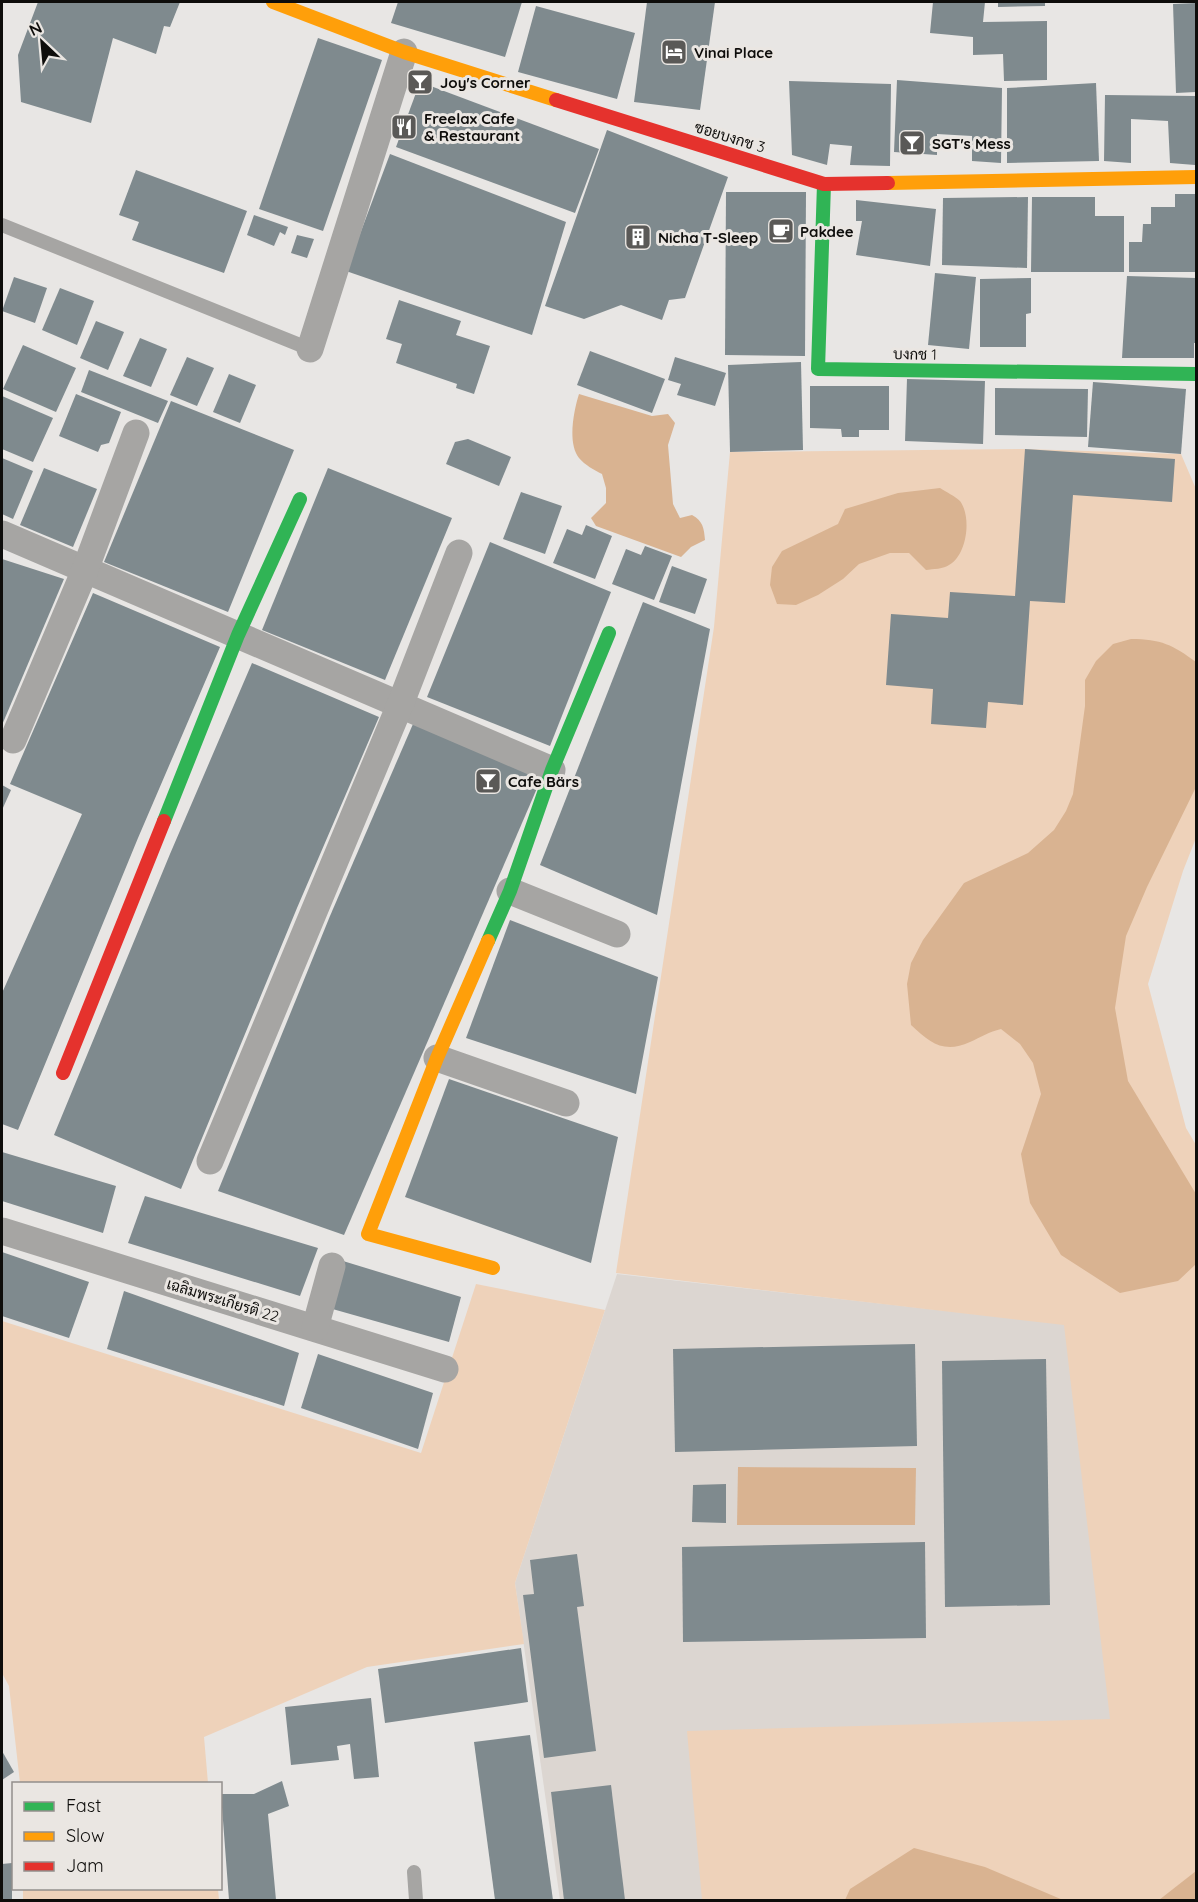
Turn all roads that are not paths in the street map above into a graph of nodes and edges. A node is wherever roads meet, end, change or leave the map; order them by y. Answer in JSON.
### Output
{"nodes":[{"id":1,"x":273,"y":2,"type":"edge"},
{"id":2,"x":404,"y":52,"type":"junction"},
{"id":3,"x":1197,"y":177,"type":"edge"},
{"id":4,"x":824,"y":184,"type":"junction"},
{"id":5,"x":2,"y":225,"type":"edge"},
{"id":6,"x":310,"y":349,"type":"joint"},
{"id":7,"x":1197,"y":374,"type":"edge"},
{"id":8,"x":136,"y":433,"type":"dead end"},
{"id":9,"x":300,"y":499,"type":"dead end"},
{"id":10,"x":2,"y":534,"type":"edge"},
{"id":11,"x":459,"y":552,"type":"dead end"},
{"id":12,"x":85,"y":570,"type":"junction"},
{"id":13,"x":609,"y":633,"type":"dead end"},
{"id":14,"x":238,"y":635,"type":"junction"},
{"id":15,"x":400,"y":705,"type":"junction"},
{"id":16,"x":13,"y":740,"type":"dead end"},
{"id":17,"x":552,"y":770,"type":"junction"},
{"id":18,"x":510,"y":891,"type":"junction"},
{"id":19,"x":617,"y":934,"type":"dead end"},
{"id":20,"x":436,"y":1058,"type":"junction"},
{"id":21,"x":63,"y":1073,"type":"dead end"},
{"id":22,"x":566,"y":1102,"type":"dead end"},
{"id":23,"x":210,"y":1161,"type":"dead end"},
{"id":24,"x":2,"y":1231,"type":"edge"},
{"id":25,"x":332,"y":1266,"type":"dead end"},
{"id":26,"x":493,"y":1268,"type":"dead end"},
{"id":27,"x":315,"y":1328,"type":"junction"},
{"id":28,"x":445,"y":1369,"type":"dead end"},
{"id":29,"x":414,"y":1872,"type":"dead end"},
{"id":30,"x":416,"y":1900,"type":"edge"}],
"edges":[{"from":1,"to":2,"type":"street","name":"ซอยบงกช 3"},
{"from":2,"to":4,"type":"street","name":"ซอยบงกช 3"},
{"from":2,"to":6,"type":"street"},
{"from":3,"to":4,"type":"street","name":"ซอยบงกช 3"},
{"from":4,"to":7,"type":"street","name":"บงกช 1"},
{"from":5,"to":6,"type":"lane"},
{"from":8,"to":12,"type":"street"},
{"from":9,"to":14,"type":"street"},
{"from":10,"to":12,"type":"street"},
{"from":11,"to":15,"type":"street"},
{"from":12,"to":14,"type":"street"},
{"from":12,"to":16,"type":"street"},
{"from":13,"to":17,"type":"street"},
{"from":14,"to":15,"type":"street"},
{"from":14,"to":21,"type":"street"},
{"from":15,"to":17,"type":"street"},
{"from":15,"to":23,"type":"street"},
{"from":17,"to":18,"type":"street"},
{"from":18,"to":19,"type":"street"},
{"from":18,"to":20,"type":"street"},
{"from":20,"to":22,"type":"street"},
{"from":20,"to":26,"type":"street"},
{"from":24,"to":27,"type":"street","name":"เฉลิมพระเกียรติ 22"},
{"from":25,"to":27,"type":"street"},
{"from":27,"to":28,"type":"street","name":"เฉลิมพระเกียรติ 22"},
{"from":29,"to":30,"type":"lane"}]}
